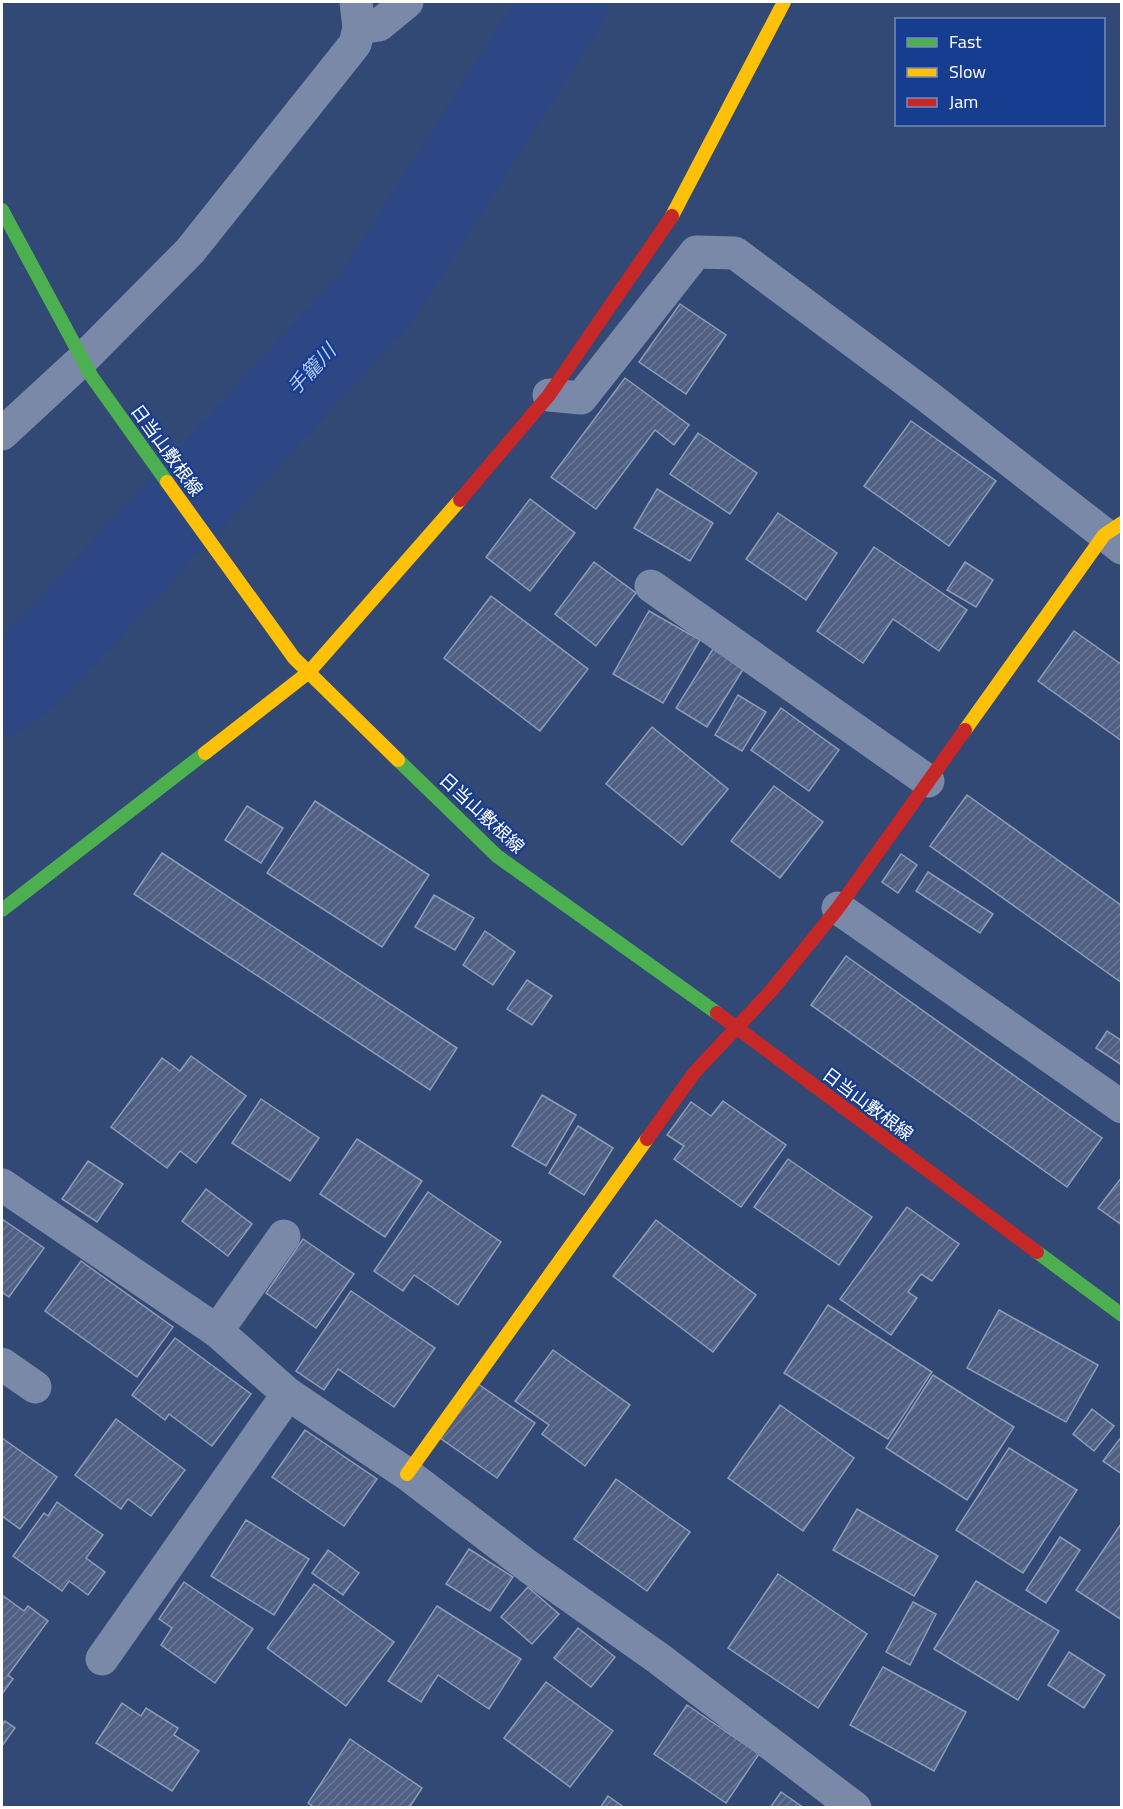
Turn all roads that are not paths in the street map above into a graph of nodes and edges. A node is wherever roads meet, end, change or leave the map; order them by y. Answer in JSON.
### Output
{"nodes":[{"id":1,"x":407,"y":2,"type":"edge"},
{"id":2,"x":784,"y":2,"type":"edge"},
{"id":3,"x":358,"y":15,"type":"edge"},
{"id":4,"x":2,"y":210,"type":"edge"},
{"id":5,"x":87,"y":368,"type":"junction"},
{"id":6,"x":549,"y":395,"type":"junction"},
{"id":7,"x":2,"y":434,"type":"edge"},
{"id":8,"x":1116,"y":536,"type":"edge"},
{"id":9,"x":651,"y":586,"type":"dead end"},
{"id":10,"x":309,"y":672,"type":"junction"},
{"id":11,"x":928,"y":781,"type":"junction"},
{"id":12,"x":838,"y":908,"type":"junction"},
{"id":13,"x":2,"y":909,"type":"edge"},
{"id":14,"x":737,"y":1028,"type":"junction"},
{"id":15,"x":1122,"y":1107,"type":"edge"},
{"id":16,"x":2,"y":1185,"type":"edge"},
{"id":17,"x":284,"y":1236,"type":"dead end"},
{"id":18,"x":1122,"y":1315,"type":"edge"},
{"id":19,"x":217,"y":1332,"type":"junction"},
{"id":20,"x":2,"y":1364,"type":"edge"},
{"id":21,"x":35,"y":1387,"type":"dead end"},
{"id":22,"x":288,"y":1394,"type":"junction"},
{"id":23,"x":407,"y":1474,"type":"junction"},
{"id":24,"x":102,"y":1659,"type":"dead end"},
{"id":25,"x":855,"y":1808,"type":"edge"}],
"edges":[{"from":1,"to":3,"type":"street"},
{"from":2,"to":6,"type":"street"},
{"from":3,"to":5,"type":"street"},
{"from":4,"to":5,"type":"street","name":"日当山敷根線"},
{"from":5,"to":7,"type":"street"},
{"from":5,"to":10,"type":"street","name":"日当山敷根線"},
{"from":6,"to":8,"type":"street"},
{"from":6,"to":10,"type":"street"},
{"from":8,"to":11,"type":"street"},
{"from":9,"to":11,"type":"street"},
{"from":10,"to":13,"type":"street"},
{"from":10,"to":14,"type":"street","name":"日当山敷根線"},
{"from":11,"to":12,"type":"street"},
{"from":12,"to":14,"type":"street"},
{"from":12,"to":15,"type":"street"},
{"from":14,"to":18,"type":"street","name":"日当山敷根線"},
{"from":14,"to":23,"type":"street"},
{"from":16,"to":19,"type":"street"},
{"from":17,"to":19,"type":"street"},
{"from":19,"to":22,"type":"street"},
{"from":20,"to":21,"type":"street"},
{"from":22,"to":23,"type":"street"},
{"from":22,"to":24,"type":"street"},
{"from":23,"to":25,"type":"street"}]}
